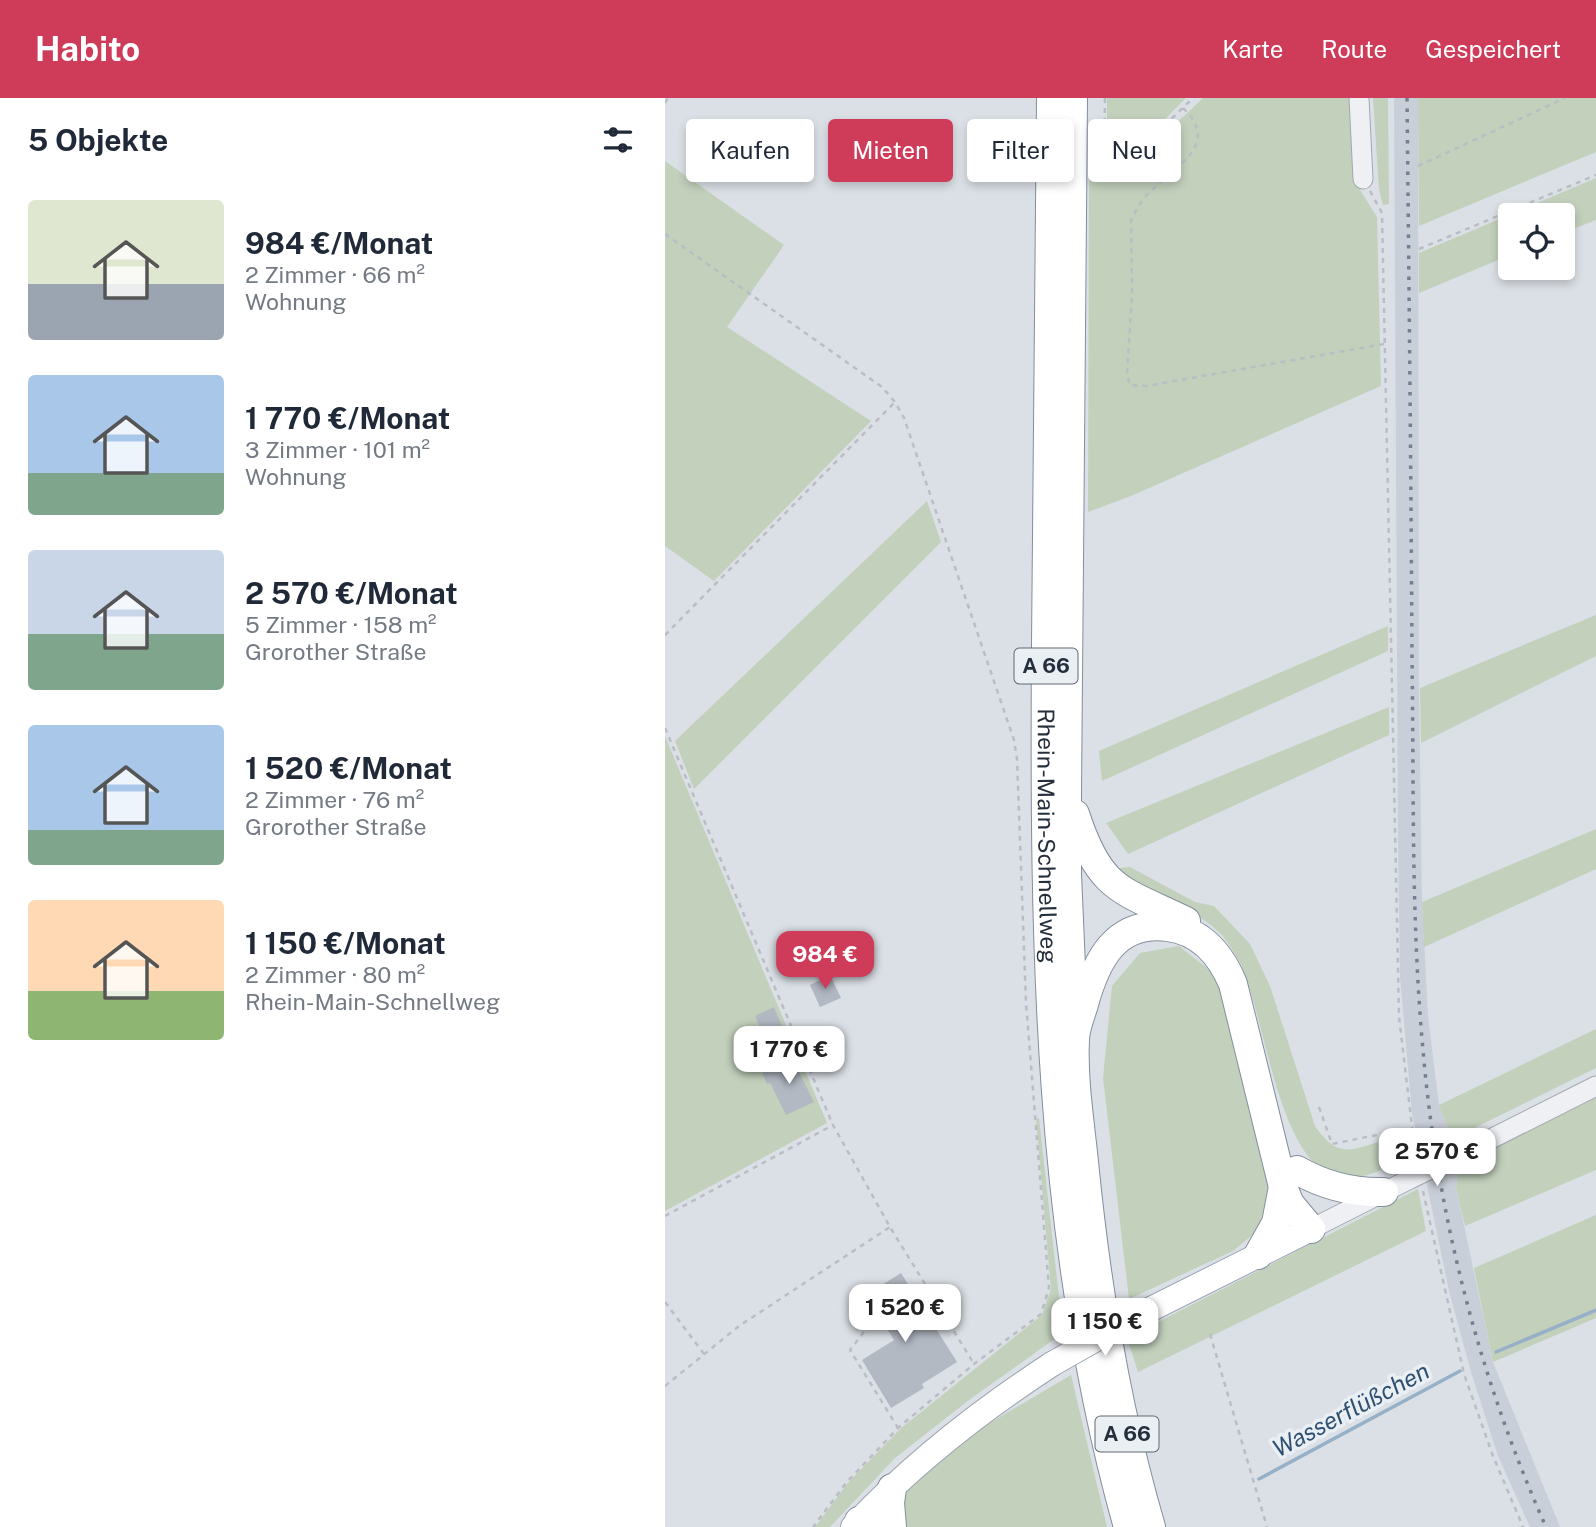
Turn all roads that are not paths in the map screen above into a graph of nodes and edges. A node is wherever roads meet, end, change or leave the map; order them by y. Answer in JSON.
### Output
{"nodes":[{"id":1,"x":1051,"y":98,"type":"edge"},
{"id":2,"x":1073,"y":98,"type":"edge"},
{"id":3,"x":1359,"y":98,"type":"edge"},
{"id":4,"x":1363,"y":179,"type":"road end"},
{"id":5,"x":1067,"y":792,"type":"junction"},
{"id":6,"x":1074,"y":1037,"type":"junction"},
{"id":7,"x":1596,"y":1086,"type":"edge"},
{"id":8,"x":1290,"y":1178,"type":"junction"},
{"id":9,"x":1384,"y":1192,"type":"junction"},
{"id":10,"x":1311,"y":1229,"type":"junction"},
{"id":11,"x":1258,"y":1255,"type":"junction"},
{"id":12,"x":892,"y":1488,"type":"junction"},
{"id":13,"x":1119,"y":1497,"type":"junction"},
{"id":14,"x":861,"y":1525,"type":"edge"},
{"id":15,"x":892,"y":1527,"type":"edge"},
{"id":16,"x":1121,"y":1527,"type":"edge"},
{"id":17,"x":1128,"y":1527,"type":"edge"},
{"id":18,"x":1151,"y":1527,"type":"edge"}],
"edges":[{"from":1,"to":13,"type":"highway","name":"Rhein-Main-Schnellweg","number":"A 66"},
{"from":2,"to":5,"type":"highway","name":"Rhein-Main-Schnellweg","number":"A 66"},
{"from":3,"to":4,"type":"street"},
{"from":5,"to":6,"type":"highway","name":"Rhein-Main-Schnellweg","number":"A 66"},
{"from":5,"to":8,"type":"highway"},
{"from":6,"to":8,"type":"highway"},
{"from":6,"to":18,"type":"highway","number":"A 66"},
{"from":7,"to":9,"type":"street","bridge":true},
{"from":8,"to":9,"type":"highway"},
{"from":8,"to":10,"type":"highway"},
{"from":8,"to":11,"type":"highway"},
{"from":9,"to":10,"type":"street"},
{"from":10,"to":11,"type":"main road"},
{"from":11,"to":12,"type":"main road","bridge":true},
{"from":12,"to":14,"type":"main road"},
{"from":12,"to":15,"type":"highway"},
{"from":13,"to":16,"type":"highway"},
{"from":13,"to":17,"type":"highway","name":"Rhein-Main-Schnellweg","number":"A 66"}]}
